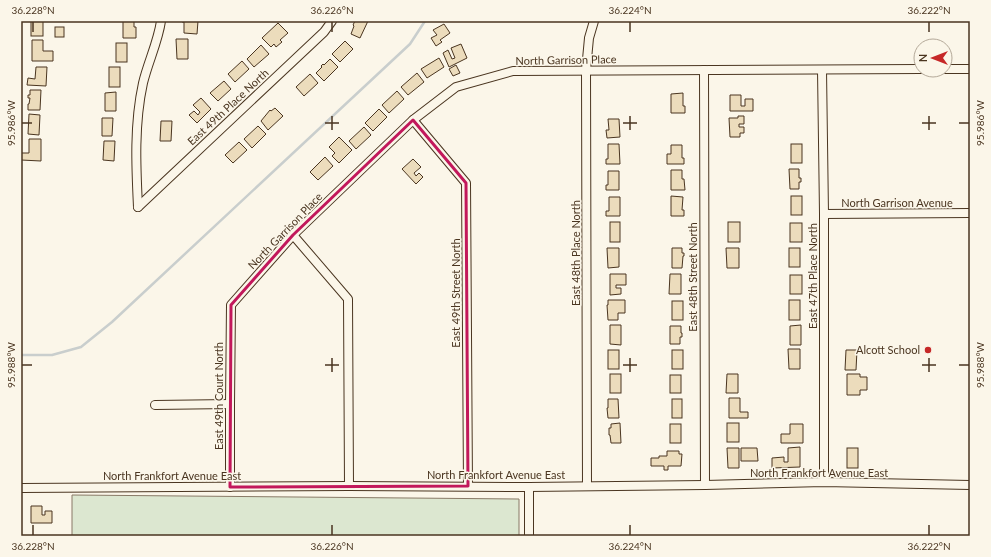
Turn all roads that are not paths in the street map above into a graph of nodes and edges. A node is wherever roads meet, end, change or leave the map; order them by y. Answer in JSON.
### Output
{"nodes":[{"id":1,"x":161,"y":21,"type":"edge"},
{"id":2,"x":332,"y":21,"type":"edge"},
{"id":3,"x":594,"y":21,"type":"edge"},
{"id":4,"x":953,"y":69,"type":"edge"},
{"id":5,"x":970,"y":69,"type":"edge"},
{"id":6,"x":586,"y":70,"type":"junction"},
{"id":7,"x":704,"y":70,"type":"junction"},
{"id":8,"x":822,"y":70,"type":"junction"},
{"id":9,"x":913,"y":70,"type":"edge"},
{"id":10,"x":413,"y":120,"type":"junction"},
{"id":11,"x":824,"y":214,"type":"junction"},
{"id":12,"x":970,"y":214,"type":"edge"},
{"id":13,"x":293,"y":235,"type":"junction"},
{"id":14,"x":231,"y":304,"type":"joint"},
{"id":15,"x":230,"y":404,"type":"junction"},
{"id":16,"x":155,"y":405,"type":"dead end"},
{"id":17,"x":824,"y":482,"type":"junction"},
{"id":18,"x":705,"y":485,"type":"junction"},
{"id":19,"x":970,"y":485,"type":"edge"},
{"id":20,"x":348,"y":486,"type":"junction"},
{"id":21,"x":468,"y":486,"type":"junction"},
{"id":22,"x":587,"y":486,"type":"junction"},
{"id":23,"x":230,"y":487,"type":"junction"},
{"id":24,"x":529,"y":487,"type":"junction"},
{"id":25,"x":21,"y":488,"type":"edge"},
{"id":26,"x":529,"y":536,"type":"edge"}],
"edges":[{"from":1,"to":2,"type":"street","name":"East 49th Place North"},
{"from":3,"to":6,"type":"street","name":"East 48th Place North"},
{"from":4,"to":5,"type":"street"},
{"from":6,"to":7,"type":"street","name":"North Garrison Place"},
{"from":6,"to":10,"type":"street","name":"North Garrison Place"},
{"from":6,"to":22,"type":"street","name":"East 48th Place North"},
{"from":7,"to":8,"type":"street","name":"North Garrison Place"},
{"from":7,"to":18,"type":"street","name":"East 48th Street North"},
{"from":8,"to":9,"type":"street","name":"North Garrison Place"},
{"from":8,"to":11,"type":"street","name":"East 47th Place North"},
{"from":10,"to":13,"type":"street","name":"North Garrison Place"},
{"from":10,"to":21,"type":"street","name":"East 49th Street North"},
{"from":11,"to":12,"type":"street","name":"North Garrison Avenue"},
{"from":11,"to":17,"type":"street","name":"East 47th Place North"},
{"from":13,"to":14,"type":"street","name":"North Garrison Place"},
{"from":13,"to":20,"type":"street"},
{"from":14,"to":15,"type":"street","name":"East 49th Court North"},
{"from":15,"to":16,"type":"street"},
{"from":15,"to":23,"type":"street","name":"East 49th Court North"},
{"from":17,"to":18,"type":"street","name":"North Frankfort Avenue East"},
{"from":17,"to":19,"type":"street","name":"North Frankfort Avenue East"},
{"from":18,"to":22,"type":"street","name":"North Frankfort Avenue East"},
{"from":20,"to":21,"type":"street","name":"North Frankfort Avenue East"},
{"from":20,"to":23,"type":"street","name":"North Frankfort Avenue East"},
{"from":21,"to":24,"type":"street","name":"North Frankfort Avenue East"},
{"from":22,"to":24,"type":"street","name":"North Frankfort Avenue East"},
{"from":23,"to":25,"type":"street","name":"North Frankfort Avenue East"},
{"from":24,"to":26,"type":"street"}]}
